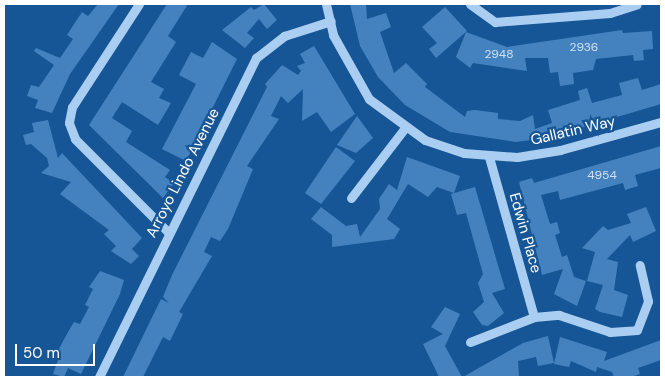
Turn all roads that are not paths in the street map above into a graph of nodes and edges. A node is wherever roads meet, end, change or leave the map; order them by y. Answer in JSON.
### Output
{"nodes":[{"id":1,"x":139,"y":4,"type":"edge"},
{"id":2,"x":326,"y":4,"type":"edge"},
{"id":3,"x":470,"y":4,"type":"edge"},
{"id":4,"x":637,"y":4,"type":"edge"},
{"id":5,"x":331,"y":21,"type":"junction"},
{"id":6,"x":661,"y":122,"type":"edge"},
{"id":7,"x":405,"y":128,"type":"junction"},
{"id":8,"x":489,"y":157,"type":"junction"},
{"id":9,"x":351,"y":198,"type":"dead end"},
{"id":10,"x":168,"y":232,"type":"junction"},
{"id":11,"x":640,"y":265,"type":"dead end"},
{"id":12,"x":534,"y":317,"type":"junction"},
{"id":13,"x":470,"y":342,"type":"dead end"},
{"id":14,"x":99,"y":377,"type":"edge"}],
"edges":[{"from":1,"to":10,"type":"street"},
{"from":2,"to":5,"type":"street","name":"Gallatin Way"},
{"from":3,"to":4,"type":"street"},
{"from":5,"to":7,"type":"street","name":"Gallatin Way"},
{"from":5,"to":10,"type":"street","name":"Arroyo Lindo Avenue"},
{"from":6,"to":8,"type":"street","name":"Gallatin Way"},
{"from":7,"to":8,"type":"street","name":"Gallatin Way"},
{"from":7,"to":9,"type":"street"},
{"from":8,"to":12,"type":"street","name":"Edwin Place"},
{"from":10,"to":14,"type":"street","name":"Arroyo Lindo Avenue"},
{"from":11,"to":12,"type":"street"},
{"from":12,"to":13,"type":"street"}]}
